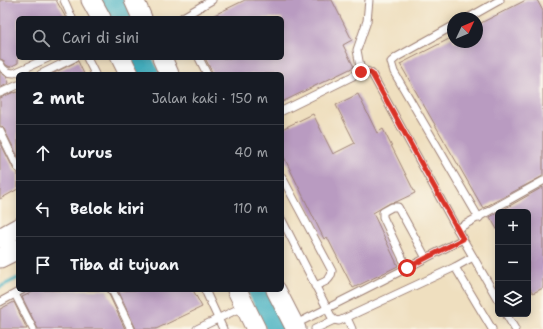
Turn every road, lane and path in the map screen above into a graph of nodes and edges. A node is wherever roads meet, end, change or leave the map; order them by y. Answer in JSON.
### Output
{"nodes":[{"id":1,"x":64,"y":0,"type":"edge"},
{"id":2,"x":212,"y":0,"type":"edge"},
{"id":3,"x":369,"y":0,"type":"edge"},
{"id":4,"x":500,"y":0,"type":"edge"},
{"id":5,"x":479,"y":12,"type":"edge"},
{"id":6,"x":71,"y":16,"type":"edge"},
{"id":7,"x":185,"y":16,"type":"edge"},
{"id":8,"x":447,"y":29,"type":"edge"},
{"id":9,"x":43,"y":60,"type":"edge"},
{"id":10,"x":70,"y":60,"type":"edge"},
{"id":11,"x":88,"y":60,"type":"edge"},
{"id":12,"x":122,"y":60,"type":"edge"},
{"id":13,"x":163,"y":60,"type":"edge"},
{"id":14,"x":200,"y":60,"type":"edge"},
{"id":15,"x":0,"y":64,"type":"edge"},
{"id":16,"x":16,"y":72,"type":"edge"},
{"id":17,"x":16,"y":72,"type":"edge"},
{"id":18,"x":45,"y":72,"type":"edge"},
{"id":19,"x":95,"y":72,"type":"edge"},
{"id":20,"x":128,"y":72,"type":"edge"},
{"id":21,"x":168,"y":72,"type":"edge"},
{"id":22,"x":206,"y":72,"type":"edge"},
{"id":23,"x":361,"y":72,"type":"junction"},
{"id":24,"x":16,"y":86,"type":"edge"},
{"id":25,"x":0,"y":93,"type":"edge"},
{"id":26,"x":284,"y":110,"type":"edge"},
{"id":27,"x":0,"y":131,"type":"edge"},
{"id":28,"x":16,"y":164,"type":"edge"},
{"id":29,"x":284,"y":181,"type":"edge"},
{"id":30,"x":543,"y":181,"type":"edge"},
{"id":31,"x":478,"y":218,"type":"junction"},
{"id":32,"x":284,"y":224,"type":"edge"},
{"id":33,"x":16,"y":229,"type":"edge"},
{"id":34,"x":457,"y":229,"type":"junction"},
{"id":35,"x":0,"y":238,"type":"edge"},
{"id":36,"x":463,"y":239,"type":"junction"},
{"id":37,"x":16,"y":250,"type":"edge"},
{"id":38,"x":473,"y":257,"type":"junction"},
{"id":39,"x":0,"y":258,"type":"edge"},
{"id":40,"x":426,"y":258,"type":"junction"},
{"id":41,"x":455,"y":266,"type":"junction"},
{"id":42,"x":407,"y":268,"type":"junction"},
{"id":43,"x":315,"y":286,"type":"junction"},
{"id":44,"x":18,"y":292,"type":"edge"},
{"id":45,"x":113,"y":292,"type":"edge"},
{"id":46,"x":206,"y":292,"type":"edge"},
{"id":47,"x":277,"y":292,"type":"edge"},
{"id":48,"x":15,"y":294,"type":"junction"},
{"id":49,"x":495,"y":295,"type":"edge"},
{"id":50,"x":241,"y":298,"type":"edge"},
{"id":51,"x":0,"y":302,"type":"edge"},
{"id":52,"x":328,"y":308,"type":"junction"},
{"id":53,"x":508,"y":317,"type":"edge"},
{"id":54,"x":218,"y":318,"type":"junction"},
{"id":55,"x":347,"y":318,"type":"junction"},
{"id":56,"x":334,"y":320,"type":"junction"},
{"id":57,"x":295,"y":327,"type":"edge"},
{"id":58,"x":33,"y":329,"type":"edge"},
{"id":59,"x":131,"y":329,"type":"edge"},
{"id":60,"x":198,"y":329,"type":"edge"},
{"id":61,"x":223,"y":329,"type":"edge"},
{"id":62,"x":256,"y":329,"type":"edge"},
{"id":63,"x":315,"y":329,"type":"edge"},
{"id":64,"x":352,"y":329,"type":"edge"},
{"id":65,"x":492,"y":329,"type":"edge"},
{"id":66,"x":515,"y":329,"type":"edge"}],
"edges":[{"from":1,"to":6,"type":"lane"},
{"from":2,"to":7,"type":"lane"},
{"from":3,"to":23,"type":"lane"},
{"from":4,"to":5,"type":"lane"},
{"from":8,"to":31,"type":"lane"},
{"from":9,"to":16,"type":"lane"},
{"from":10,"to":18,"type":"lane"},
{"from":11,"to":19,"type":"lane"},
{"from":12,"to":20,"type":"main road"},
{"from":13,"to":21,"type":"main road"},
{"from":14,"to":22,"type":"lane"},
{"from":15,"to":17,"type":"lane"},
{"from":23,"to":26,"type":"lane"},
{"from":23,"to":34,"type":"lane"},
{"from":24,"to":25,"type":"lane"},
{"from":27,"to":28,"type":"lane"},
{"from":29,"to":43,"type":"lane"},
{"from":30,"to":31,"type":"lane"},
{"from":31,"to":34,"type":"lane"},
{"from":32,"to":43,"type":"lane"},
{"from":33,"to":35,"type":"main road"},
{"from":34,"to":36,"type":"lane"},
{"from":36,"to":38,"type":"lane"},
{"from":36,"to":40,"type":"lane"},
{"from":37,"to":39,"type":"main road"},
{"from":38,"to":41,"type":"lane"},
{"from":38,"to":49,"type":"lane"},
{"from":40,"to":42,"type":"lane"},
{"from":40,"to":42,"type":"lane"},
{"from":41,"to":55,"type":"lane"},
{"from":41,"to":65,"type":"lane"},
{"from":42,"to":52,"type":"lane"},
{"from":43,"to":52,"type":"lane"},
{"from":44,"to":48,"type":"lane"},
{"from":45,"to":59,"type":"lane"},
{"from":46,"to":54,"type":"lane"},
{"from":47,"to":57,"type":"main road"},
{"from":48,"to":51,"type":"lane"},
{"from":48,"to":58,"type":"lane"},
{"from":50,"to":54,"type":"lane"},
{"from":50,"to":62,"type":"main road"},
{"from":52,"to":56,"type":"lane"},
{"from":52,"to":57,"type":"lane"},
{"from":53,"to":66,"type":"lane"},
{"from":54,"to":60,"type":"lane"},
{"from":54,"to":61,"type":"lane"},
{"from":55,"to":56,"type":"lane"},
{"from":55,"to":64,"type":"lane"},
{"from":56,"to":63,"type":"lane"}]}
